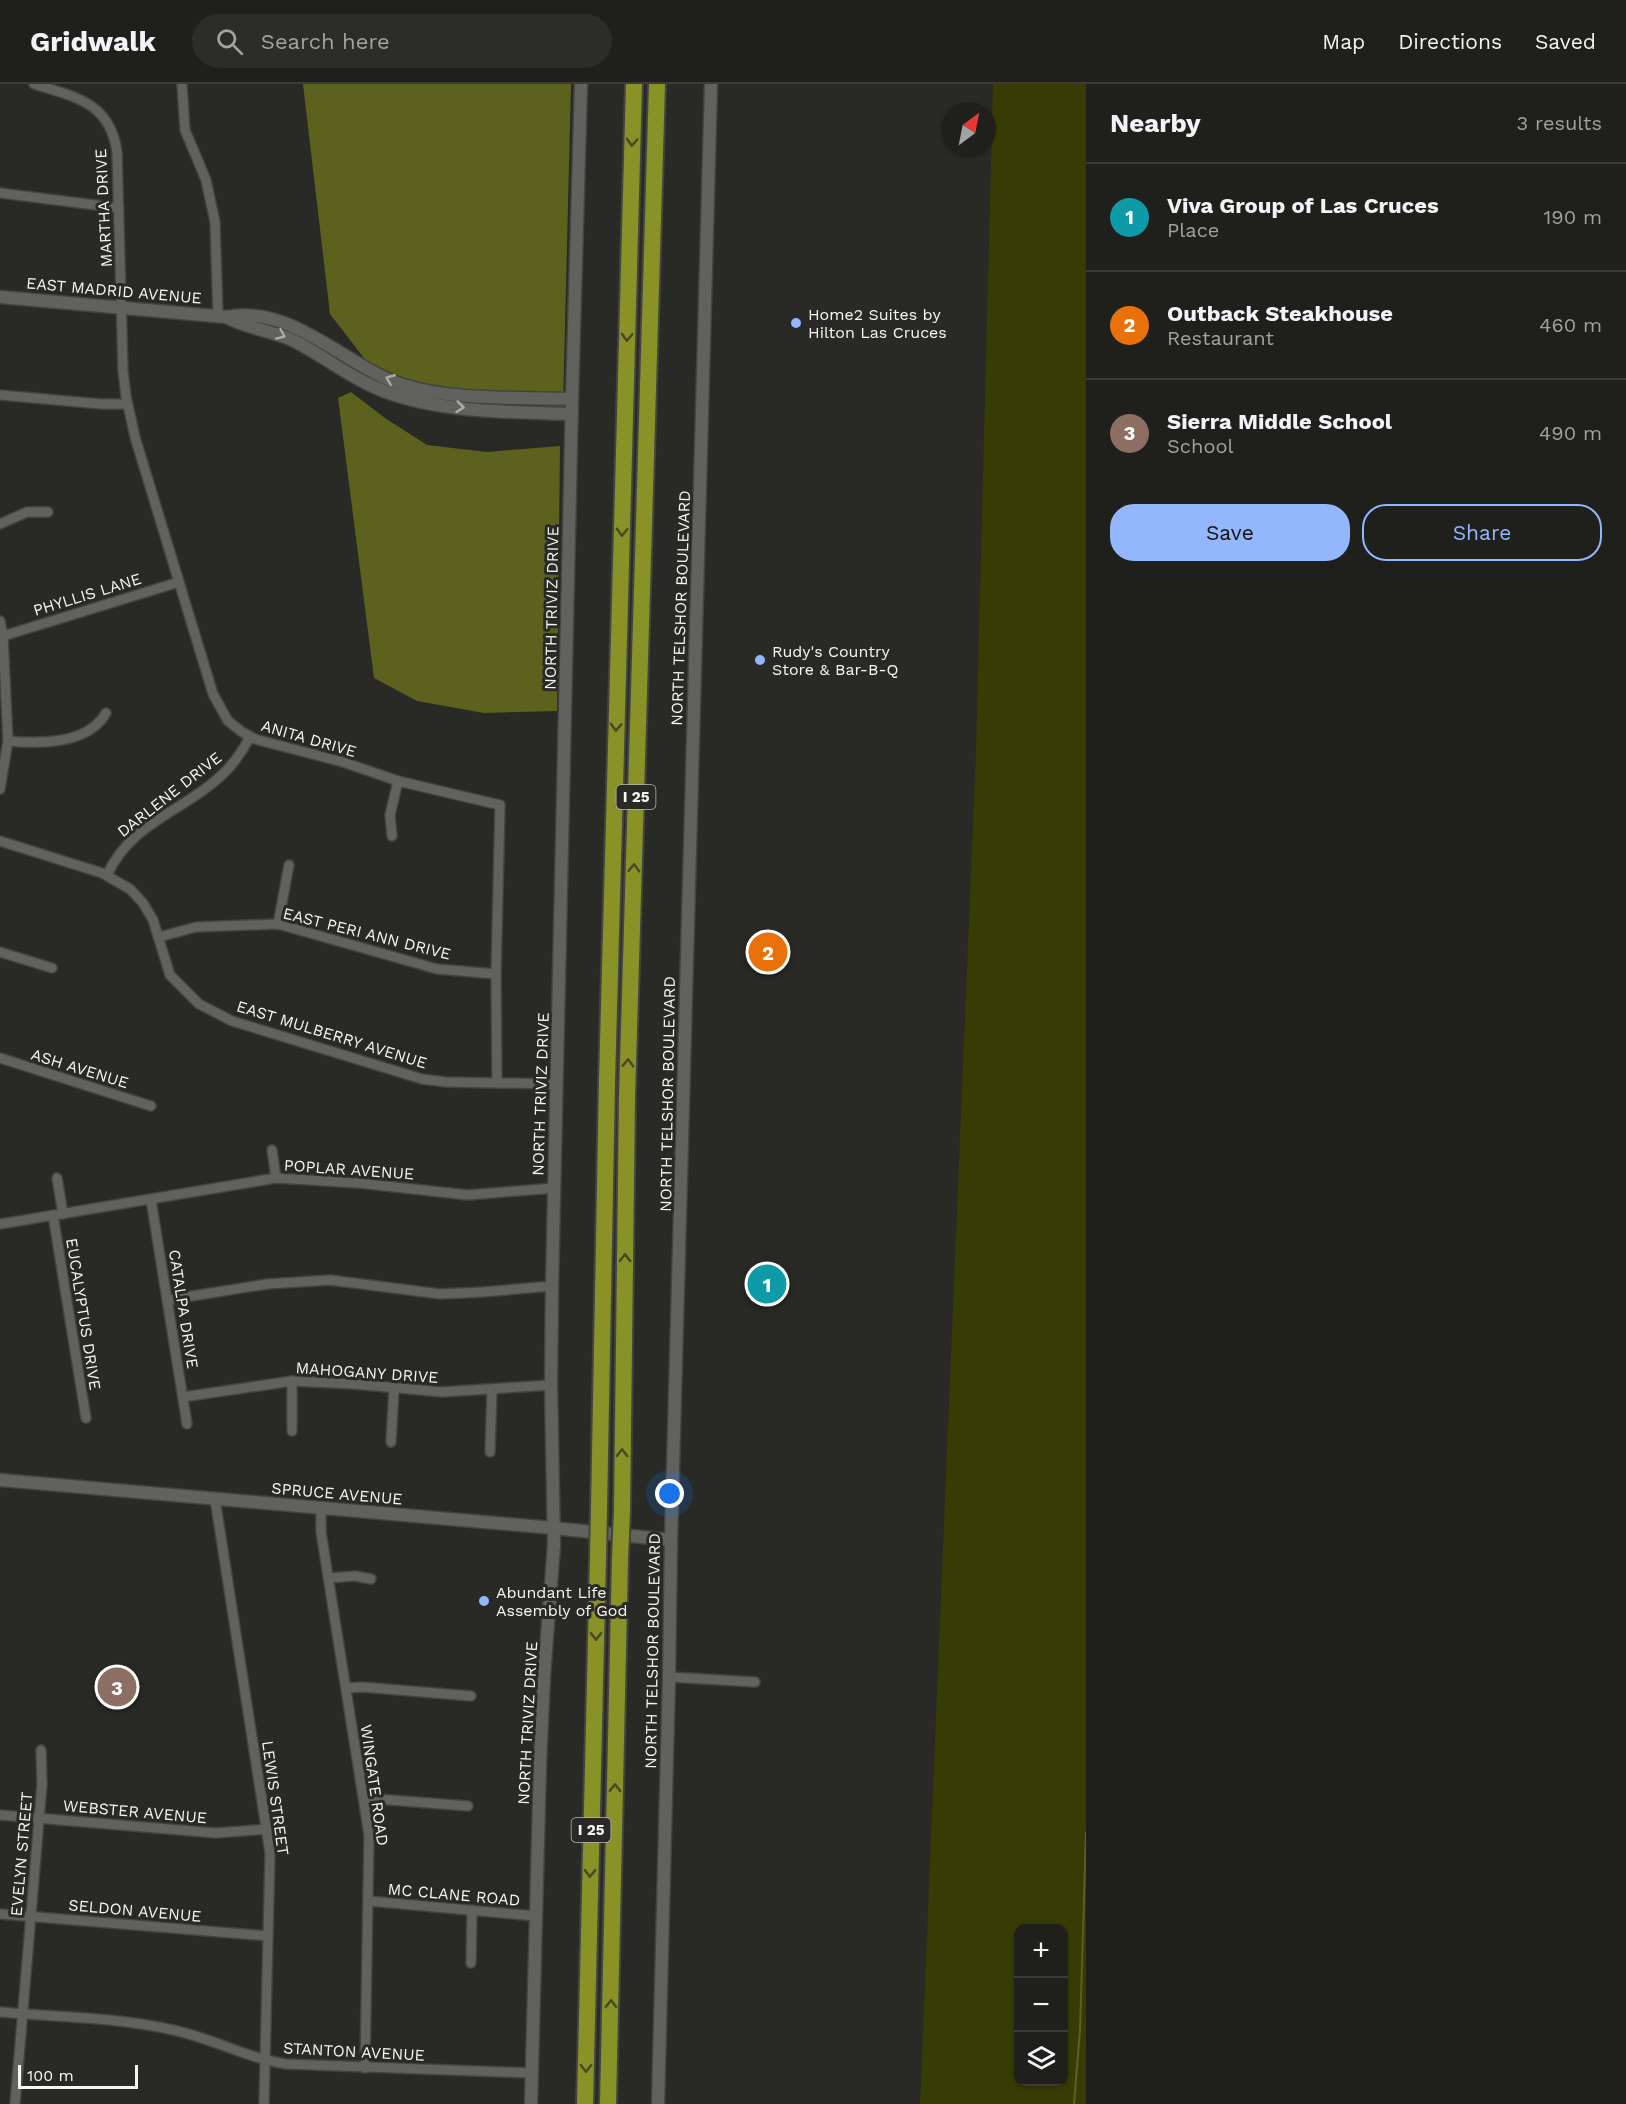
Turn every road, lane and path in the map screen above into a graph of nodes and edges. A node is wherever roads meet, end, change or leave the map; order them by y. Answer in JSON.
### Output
{"nodes":[{"id":1,"x":34,"y":84,"type":"edge"},
{"id":2,"x":182,"y":84,"type":"edge"},
{"id":3,"x":581,"y":84,"type":"edge"},
{"id":4,"x":634,"y":84,"type":"edge"},
{"id":5,"x":657,"y":84,"type":"edge"},
{"id":6,"x":711,"y":84,"type":"edge"},
{"id":7,"x":0,"y":193,"type":"edge"},
{"id":8,"x":119,"y":208,"type":"junction"},
{"id":9,"x":0,"y":297,"type":"edge"},
{"id":10,"x":122,"y":307,"type":"junction"},
{"id":11,"x":222,"y":316,"type":"junction"},
{"id":12,"x":0,"y":395,"type":"edge"},
{"id":13,"x":572,"y":399,"type":"junction"},
{"id":14,"x":127,"y":404,"type":"junction"},
{"id":15,"x":572,"y":414,"type":"junction"},
{"id":16,"x":48,"y":512,"type":"dead end"},
{"id":17,"x":0,"y":524,"type":"edge"},
{"id":18,"x":179,"y":582,"type":"junction"},
{"id":19,"x":0,"y":621,"type":"edge"},
{"id":20,"x":3,"y":636,"type":"junction"},
{"id":21,"x":106,"y":714,"type":"dead end"},
{"id":22,"x":250,"y":737,"type":"junction"},
{"id":23,"x":8,"y":741,"type":"junction"},
{"id":24,"x":398,"y":781,"type":"junction"},
{"id":25,"x":0,"y":789,"type":"edge"},
{"id":26,"x":392,"y":836,"type":"dead end"},
{"id":27,"x":0,"y":841,"type":"edge"},
{"id":28,"x":289,"y":865,"type":"dead end"},
{"id":29,"x":107,"y":875,"type":"junction"},
{"id":30,"x":278,"y":924,"type":"junction"},
{"id":31,"x":159,"y":937,"type":"junction"},
{"id":32,"x":0,"y":952,"type":"edge"},
{"id":33,"x":52,"y":968,"type":"dead end"},
{"id":34,"x":496,"y":975,"type":"junction"},
{"id":35,"x":0,"y":1058,"type":"edge"},
{"id":36,"x":497,"y":1083,"type":"junction"},
{"id":37,"x":557,"y":1084,"type":"junction"},
{"id":38,"x":151,"y":1106,"type":"dead end"},
{"id":39,"x":272,"y":1150,"type":"dead end"},
{"id":40,"x":57,"y":1178,"type":"dead end"},
{"id":41,"x":276,"y":1178,"type":"junction"},
{"id":42,"x":554,"y":1188,"type":"junction"},
{"id":43,"x":151,"y":1200,"type":"junction"},
{"id":44,"x":58,"y":1215,"type":"junction"},
{"id":45,"x":0,"y":1224,"type":"edge"},
{"id":46,"x":552,"y":1286,"type":"junction"},
{"id":47,"x":167,"y":1300,"type":"junction"},
{"id":48,"x":292,"y":1381,"type":"junction"},
{"id":49,"x":551,"y":1385,"type":"junction"},
{"id":50,"x":394,"y":1388,"type":"junction"},
{"id":51,"x":492,"y":1390,"type":"junction"},
{"id":52,"x":183,"y":1396,"type":"junction"},
{"id":53,"x":86,"y":1418,"type":"dead end"},
{"id":54,"x":187,"y":1424,"type":"dead end"},
{"id":55,"x":292,"y":1431,"type":"dead end"},
{"id":56,"x":391,"y":1442,"type":"dead end"},
{"id":57,"x":490,"y":1452,"type":"dead end"},
{"id":58,"x":0,"y":1480,"type":"edge"},
{"id":59,"x":214,"y":1499,"type":"junction"},
{"id":60,"x":321,"y":1508,"type":"junction"},
{"id":61,"x":553,"y":1528,"type":"junction"},
{"id":62,"x":670,"y":1540,"type":"junction"},
{"id":63,"x":328,"y":1578,"type":"junction"},
{"id":64,"x":371,"y":1578,"type":"dead end"},
{"id":65,"x":669,"y":1677,"type":"junction"},
{"id":66,"x":755,"y":1683,"type":"dead end"},
{"id":67,"x":346,"y":1688,"type":"junction"},
{"id":68,"x":471,"y":1696,"type":"dead end"},
{"id":69,"x":41,"y":1750,"type":"dead end"},
{"id":70,"x":364,"y":1798,"type":"junction"},
{"id":71,"x":468,"y":1806,"type":"dead end"},
{"id":72,"x":0,"y":1815,"type":"edge"},
{"id":73,"x":39,"y":1818,"type":"junction"},
{"id":74,"x":268,"y":1829,"type":"junction"},
{"id":75,"x":369,"y":1901,"type":"junction"},
{"id":76,"x":472,"y":1910,"type":"junction"},
{"id":77,"x":0,"y":1914,"type":"edge"},
{"id":78,"x":31,"y":1916,"type":"junction"},
{"id":79,"x":536,"y":1916,"type":"junction"},
{"id":80,"x":268,"y":1936,"type":"junction"},
{"id":81,"x":471,"y":1963,"type":"dead end"},
{"id":82,"x":0,"y":2012,"type":"edge"},
{"id":83,"x":23,"y":2014,"type":"junction"},
{"id":84,"x":265,"y":2061,"type":"junction"},
{"id":85,"x":365,"y":2068,"type":"junction"},
{"id":86,"x":532,"y":2073,"type":"junction"},
{"id":87,"x":15,"y":2104,"type":"edge"},
{"id":88,"x":264,"y":2104,"type":"edge"},
{"id":89,"x":531,"y":2104,"type":"edge"},
{"id":90,"x":585,"y":2104,"type":"edge"},
{"id":91,"x":608,"y":2104,"type":"edge"},
{"id":92,"x":658,"y":2104,"type":"edge"}],
"edges":[{"from":1,"to":8,"type":"street","name":"MARTHA DRIVE"},
{"from":2,"to":11,"type":"street"},
{"from":3,"to":13,"type":"street","name":"NORTH TRIVIZ DRIVE"},
{"from":4,"to":90,"type":"highway","number":"I 25","one_way":true,"bridge":true},
{"from":91,"to":5,"type":"highway","number":"I 25","one_way":true,"bridge":true},
{"from":6,"to":62,"type":"street","name":"NORTH TELSHOR BOULEVARD"},
{"from":7,"to":8,"type":"street"},
{"from":8,"to":10,"type":"street","name":"MARTHA DRIVE"},
{"from":9,"to":10,"type":"street","name":"EAST MADRID AVENUE"},
{"from":10,"to":11,"type":"street","name":"EAST MADRID AVENUE"},
{"from":10,"to":14,"type":"street","name":"ANITA DRIVE"},
{"from":13,"to":11,"type":"street","name":"EAST MADRID AVENUE","one_way":true},
{"from":11,"to":15,"type":"street","name":"EAST MADRID AVENUE","one_way":true},
{"from":12,"to":14,"type":"street"},
{"from":13,"to":15,"type":"street","name":"NORTH TRIVIZ DRIVE"},
{"from":14,"to":18,"type":"street","name":"ANITA DRIVE"},
{"from":15,"to":37,"type":"street","name":"NORTH TRIVIZ DRIVE"},
{"from":16,"to":17,"type":"street"},
{"from":18,"to":20,"type":"street","name":"PHYLLIS LANE"},
{"from":18,"to":22,"type":"street","name":"ANITA DRIVE"},
{"from":19,"to":20,"type":"street"},
{"from":20,"to":23,"type":"street"},
{"from":21,"to":23,"type":"street"},
{"from":22,"to":24,"type":"street","name":"ANITA DRIVE"},
{"from":22,"to":29,"type":"street","name":"DARLENE DRIVE"},
{"from":23,"to":25,"type":"street"},
{"from":24,"to":26,"type":"street"},
{"from":24,"to":34,"type":"street","name":"ANITA DRIVE"},
{"from":27,"to":29,"type":"street","name":"EAST MULBERRY AVENUE"},
{"from":28,"to":30,"type":"street"},
{"from":29,"to":31,"type":"street","name":"EAST MULBERRY AVENUE"},
{"from":30,"to":31,"type":"street","name":"EAST PERI ANN DRIVE"},
{"from":30,"to":34,"type":"street","name":"EAST PERI ANN DRIVE"},
{"from":31,"to":36,"type":"street","name":"EAST MULBERRY AVENUE"},
{"from":32,"to":33,"type":"street"},
{"from":34,"to":36,"type":"street","name":"ANITA DRIVE"},
{"from":35,"to":38,"type":"street","name":"ASH AVENUE"},
{"from":36,"to":37,"type":"street","name":"EAST MULBERRY AVENUE"},
{"from":37,"to":42,"type":"street","name":"NORTH TRIVIZ DRIVE"},
{"from":39,"to":41,"type":"street"},
{"from":40,"to":44,"type":"street","name":"EUCALYPTUS DRIVE"},
{"from":41,"to":42,"type":"street","name":"POPLAR AVENUE"},
{"from":41,"to":43,"type":"street","name":"POPLAR AVENUE"},
{"from":42,"to":46,"type":"street","name":"NORTH TRIVIZ DRIVE"},
{"from":43,"to":44,"type":"street","name":"POPLAR AVENUE"},
{"from":43,"to":47,"type":"street","name":"CATALPA DRIVE"},
{"from":44,"to":45,"type":"street","name":"POPLAR AVENUE"},
{"from":44,"to":53,"type":"street","name":"EUCALYPTUS DRIVE"},
{"from":46,"to":47,"type":"street"},
{"from":46,"to":49,"type":"street","name":"NORTH TRIVIZ DRIVE"},
{"from":47,"to":52,"type":"street","name":"CATALPA DRIVE"},
{"from":48,"to":50,"type":"street","name":"MAHOGANY DRIVE"},
{"from":48,"to":52,"type":"street","name":"MAHOGANY DRIVE"},
{"from":48,"to":55,"type":"street"},
{"from":49,"to":51,"type":"street","name":"MAHOGANY DRIVE"},
{"from":49,"to":61,"type":"street","name":"NORTH TRIVIZ DRIVE"},
{"from":50,"to":51,"type":"street","name":"MAHOGANY DRIVE"},
{"from":50,"to":56,"type":"street"},
{"from":51,"to":57,"type":"street"},
{"from":52,"to":54,"type":"street","name":"CATALPA DRIVE"},
{"from":58,"to":59,"type":"street","name":"SPRUCE AVENUE"},
{"from":59,"to":60,"type":"street","name":"SPRUCE AVENUE"},
{"from":59,"to":74,"type":"street","name":"LEWIS STREET"},
{"from":60,"to":61,"type":"street","name":"SPRUCE AVENUE"},
{"from":60,"to":63,"type":"street","name":"WINGATE ROAD"},
{"from":61,"to":62,"type":"street","name":"SPRUCE AVENUE"},
{"from":61,"to":79,"type":"street","name":"NORTH TRIVIZ DRIVE"},
{"from":62,"to":65,"type":"street","name":"NORTH TELSHOR BOULEVARD"},
{"from":63,"to":64,"type":"street"},
{"from":63,"to":67,"type":"street","name":"WINGATE ROAD"},
{"from":65,"to":66,"type":"street"},
{"from":65,"to":92,"type":"street","name":"NORTH TELSHOR BOULEVARD"},
{"from":67,"to":68,"type":"street"},
{"from":67,"to":70,"type":"street","name":"WINGATE ROAD"},
{"from":69,"to":73,"type":"street","name":"EVELYN STREET"},
{"from":70,"to":71,"type":"street"},
{"from":70,"to":75,"type":"street","name":"WINGATE ROAD"},
{"from":72,"to":73,"type":"street","name":"WEBSTER AVENUE"},
{"from":73,"to":74,"type":"street","name":"WEBSTER AVENUE"},
{"from":73,"to":78,"type":"street","name":"EVELYN STREET"},
{"from":74,"to":80,"type":"street","name":"LEWIS STREET"},
{"from":75,"to":76,"type":"street","name":"MC CLANE ROAD"},
{"from":75,"to":85,"type":"street","name":"WINGATE ROAD"},
{"from":76,"to":79,"type":"street","name":"MC CLANE ROAD"},
{"from":76,"to":81,"type":"street"},
{"from":77,"to":78,"type":"street","name":"SELDON AVENUE"},
{"from":78,"to":80,"type":"street","name":"SELDON AVENUE"},
{"from":78,"to":83,"type":"street","name":"EVELYN STREET"},
{"from":79,"to":86,"type":"street","name":"NORTH TRIVIZ DRIVE"},
{"from":80,"to":84,"type":"street","name":"LEWIS STREET"},
{"from":82,"to":83,"type":"street","name":"STANTON AVENUE"},
{"from":83,"to":84,"type":"street","name":"STANTON AVENUE"},
{"from":83,"to":87,"type":"street","name":"EVELYN STREET"},
{"from":84,"to":85,"type":"street","name":"STANTON AVENUE"},
{"from":84,"to":88,"type":"street","name":"LEWIS STREET"},
{"from":85,"to":86,"type":"street","name":"STANTON AVENUE"},
{"from":86,"to":89,"type":"street","name":"NORTH TRIVIZ DRIVE"}]}
